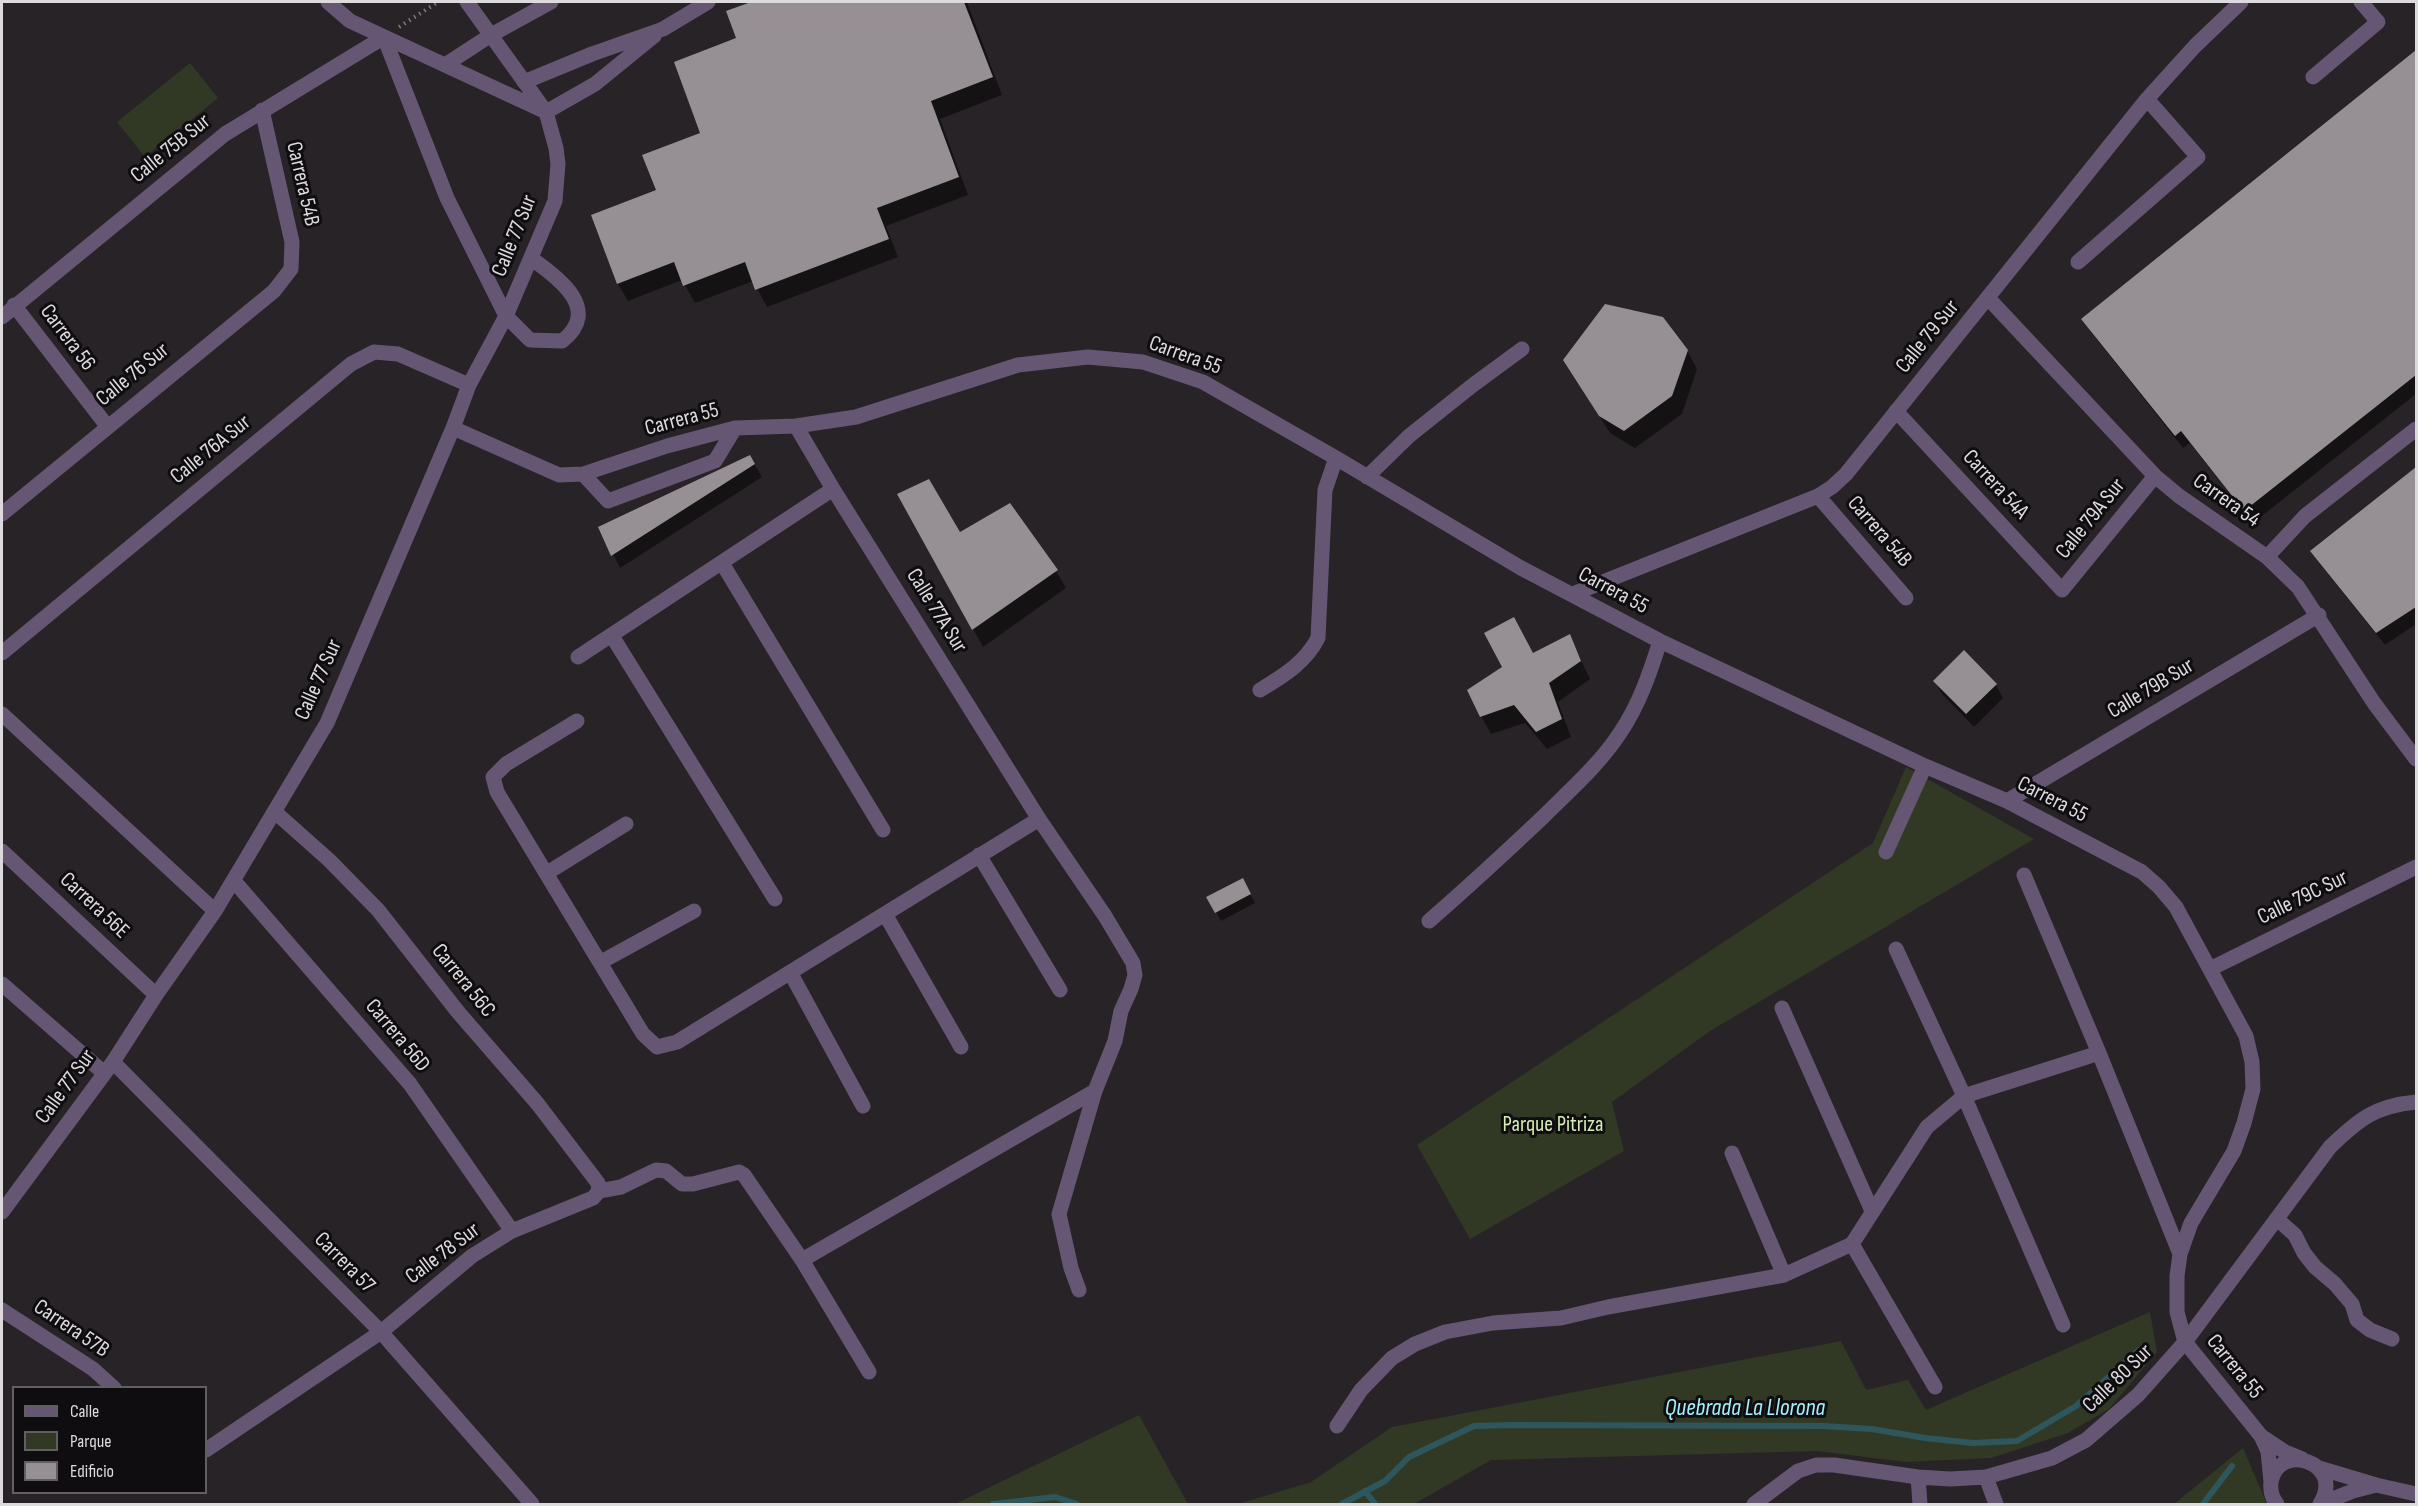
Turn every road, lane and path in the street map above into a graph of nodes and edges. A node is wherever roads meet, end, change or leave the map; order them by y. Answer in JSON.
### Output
{"nodes":[{"id":1,"x":328,"y":2,"type":"edge"},
{"id":2,"x":439,"y":2,"type":"edge"},
{"id":3,"x":467,"y":2,"type":"edge"},
{"id":4,"x":551,"y":2,"type":"edge"},
{"id":5,"x":708,"y":2,"type":"edge"},
{"id":6,"x":2241,"y":2,"type":"edge"},
{"id":7,"x":2361,"y":2,"type":"edge"},
{"id":8,"x":663,"y":29,"type":"junction"},
{"id":9,"x":491,"y":35,"type":"junction"},
{"id":10,"x":384,"y":37,"type":"junction"},
{"id":11,"x":445,"y":65,"type":"junction"},
{"id":12,"x":2313,"y":77,"type":"dead end"},
{"id":13,"x":524,"y":82,"type":"junction"},
{"id":14,"x":2147,"y":99,"type":"junction"},
{"id":15,"x":262,"y":111,"type":"junction"},
{"id":16,"x":546,"y":112,"type":"junction"},
{"id":17,"x":532,"y":259,"type":"junction"},
{"id":18,"x":2078,"y":262,"type":"dead end"},
{"id":19,"x":291,"y":269,"type":"joint"},
{"id":20,"x":1988,"y":298,"type":"junction"},
{"id":21,"x":14,"y":305,"type":"junction"},
{"id":22,"x":506,"y":316,"type":"junction"},
{"id":23,"x":2,"y":317,"type":"edge"},
{"id":24,"x":1522,"y":349,"type":"dead end"},
{"id":25,"x":469,"y":385,"type":"junction"},
{"id":26,"x":1896,"y":411,"type":"junction"},
{"id":27,"x":107,"y":426,"type":"junction"},
{"id":28,"x":796,"y":426,"type":"junction"},
{"id":29,"x":453,"y":428,"type":"junction"},
{"id":30,"x":735,"y":428,"type":"junction"},
{"id":31,"x":2416,"y":429,"type":"edge"},
{"id":32,"x":1336,"y":458,"type":"junction"},
{"id":33,"x":583,"y":474,"type":"junction"},
{"id":34,"x":2155,"y":476,"type":"junction"},
{"id":35,"x":1367,"y":477,"type":"junction"},
{"id":36,"x":833,"y":489,"type":"junction"},
{"id":37,"x":1818,"y":496,"type":"junction"},
{"id":38,"x":2,"y":514,"type":"edge"},
{"id":39,"x":2267,"y":558,"type":"junction"},
{"id":40,"x":722,"y":563,"type":"junction"},
{"id":41,"x":2062,"y":590,"type":"joint"},
{"id":42,"x":1573,"y":594,"type":"junction"},
{"id":43,"x":1906,"y":598,"type":"dead end"},
{"id":44,"x":2319,"y":615,"type":"junction"},
{"id":45,"x":612,"y":636,"type":"junction"},
{"id":46,"x":1660,"y":641,"type":"junction"},
{"id":47,"x":2,"y":653,"type":"edge"},
{"id":48,"x":578,"y":657,"type":"dead end"},
{"id":49,"x":1260,"y":690,"type":"dead end"},
{"id":50,"x":2,"y":714,"type":"edge"},
{"id":51,"x":577,"y":720,"type":"dead end"},
{"id":52,"x":2416,"y":759,"type":"edge"},
{"id":53,"x":1925,"y":766,"type":"junction"},
{"id":54,"x":2007,"y":801,"type":"junction"},
{"id":55,"x":275,"y":812,"type":"junction"},
{"id":56,"x":1039,"y":819,"type":"junction"},
{"id":57,"x":626,"y":824,"type":"dead end"},
{"id":58,"x":883,"y":830,"type":"dead end"},
{"id":59,"x":2,"y":851,"type":"edge"},
{"id":60,"x":1886,"y":852,"type":"dead end"},
{"id":61,"x":980,"y":855,"type":"junction"},
{"id":62,"x":2416,"y":867,"type":"edge"},
{"id":63,"x":547,"y":873,"type":"junction"},
{"id":64,"x":2024,"y":875,"type":"dead end"},
{"id":65,"x":234,"y":881,"type":"junction"},
{"id":66,"x":775,"y":898,"type":"dead end"},
{"id":67,"x":215,"y":911,"type":"junction"},
{"id":68,"x":694,"y":911,"type":"dead end"},
{"id":69,"x":885,"y":914,"type":"junction"},
{"id":70,"x":1429,"y":921,"type":"dead end"},
{"id":71,"x":1896,"y":949,"type":"dead end"},
{"id":72,"x":601,"y":962,"type":"junction"},
{"id":73,"x":2210,"y":969,"type":"junction"},
{"id":74,"x":790,"y":972,"type":"junction"},
{"id":75,"x":2,"y":984,"type":"edge"},
{"id":76,"x":1060,"y":990,"type":"dead end"},
{"id":77,"x":156,"y":994,"type":"junction"},
{"id":78,"x":1782,"y":1008,"type":"dead end"},
{"id":79,"x":961,"y":1047,"type":"dead end"},
{"id":80,"x":2099,"y":1053,"type":"junction"},
{"id":81,"x":109,"y":1068,"type":"junction"},
{"id":82,"x":1095,"y":1091,"type":"junction"},
{"id":83,"x":1964,"y":1096,"type":"junction"},
{"id":84,"x":2416,"y":1102,"type":"edge"},
{"id":85,"x":863,"y":1106,"type":"dead end"},
{"id":86,"x":1732,"y":1153,"type":"dead end"},
{"id":87,"x":599,"y":1191,"type":"junction"},
{"id":88,"x":1872,"y":1210,"type":"junction"},
{"id":89,"x":2,"y":1212,"type":"edge"},
{"id":90,"x":2277,"y":1219,"type":"junction"},
{"id":91,"x":512,"y":1231,"type":"junction"},
{"id":92,"x":1852,"y":1244,"type":"junction"},
{"id":93,"x":2180,"y":1254,"type":"junction"},
{"id":94,"x":802,"y":1260,"type":"junction"},
{"id":95,"x":1784,"y":1275,"type":"junction"},
{"id":96,"x":1079,"y":1290,"type":"dead end"},
{"id":97,"x":2,"y":1310,"type":"edge"},
{"id":98,"x":2063,"y":1325,"type":"dead end"},
{"id":99,"x":381,"y":1332,"type":"junction"},
{"id":100,"x":2392,"y":1339,"type":"dead end"},
{"id":101,"x":2185,"y":1342,"type":"junction"},
{"id":102,"x":869,"y":1372,"type":"dead end"},
{"id":103,"x":112,"y":1386,"type":"edge"},
{"id":104,"x":1935,"y":1387,"type":"dead end"},
{"id":105,"x":1337,"y":1426,"type":"dead end"},
{"id":106,"x":2261,"y":1436,"type":"junction"},
{"id":107,"x":207,"y":1449,"type":"edge"},
{"id":108,"x":2302,"y":1459,"type":"junction"},
{"id":109,"x":2319,"y":1468,"type":"junction"},
{"id":110,"x":1918,"y":1477,"type":"junction"},
{"id":111,"x":1986,"y":1477,"type":"junction"},
{"id":112,"x":2271,"y":1484,"type":"junction"},
{"id":113,"x":2376,"y":1485,"type":"junction"},
{"id":114,"x":2416,"y":1493,"type":"edge"},
{"id":115,"x":1761,"y":1503,"type":"edge"},
{"id":116,"x":532,"y":1504,"type":"edge"},
{"id":117,"x":1920,"y":1504,"type":"edge"},
{"id":118,"x":1996,"y":1504,"type":"edge"},
{"id":119,"x":2277,"y":1504,"type":"edge"},
{"id":120,"x":2320,"y":1504,"type":"edge"}],
"edges":[{"from":1,"to":10,"type":"street"},
{"from":2,"to":10,"type":"path"},
{"from":3,"to":9,"type":"street","name":"Calle 77 Sur"},
{"from":4,"to":9,"type":"street"},
{"from":5,"to":8,"type":"street"},
{"from":6,"to":14,"type":"street","name":"Calle 79 Sur"},
{"from":7,"to":12,"type":"street"},
{"from":8,"to":13,"type":"street"},
{"from":8,"to":16,"type":"street"},
{"from":9,"to":11,"type":"street"},
{"from":9,"to":13,"type":"street","name":"Calle 77 Sur"},
{"from":10,"to":11,"type":"street"},
{"from":10,"to":15,"type":"street","name":"Calle 75B Sur"},
{"from":10,"to":22,"type":"street"},
{"from":11,"to":16,"type":"street"},
{"from":13,"to":16,"type":"street","name":"Calle 77 Sur"},
{"from":14,"to":18,"type":"street"},
{"from":14,"to":20,"type":"street","name":"Calle 79 Sur"},
{"from":15,"to":19,"type":"street","name":"Carrera 54B"},
{"from":15,"to":21,"type":"street","name":"Calle 75B Sur"},
{"from":16,"to":17,"type":"street","name":"Calle 77 Sur"},
{"from":17,"to":22,"type":"street","name":"Calle 77 Sur"},
{"from":17,"to":22,"type":"street"},
{"from":19,"to":27,"type":"street","name":"Calle 76 Sur"},
{"from":20,"to":26,"type":"street","name":"Calle 79 Sur"},
{"from":20,"to":34,"type":"street","name":"Carrera 54"},
{"from":21,"to":23,"type":"street","name":"Calle 75B Sur"},
{"from":21,"to":27,"type":"street","name":"Carrera 56"},
{"from":22,"to":25,"type":"street","name":"Calle 77 Sur"},
{"from":24,"to":35,"type":"street"},
{"from":25,"to":29,"type":"street","name":"Calle 77 Sur"},
{"from":25,"to":47,"type":"street","name":"Calle 76A Sur"},
{"from":26,"to":37,"type":"street","name":"Calle 79 Sur"},
{"from":26,"to":41,"type":"street","name":"Carrera 54A"},
{"from":27,"to":38,"type":"street","name":"Calle 76 Sur"},
{"from":28,"to":30,"type":"street","name":"Carrera 55"},
{"from":28,"to":32,"type":"street","name":"Carrera 55"},
{"from":28,"to":36,"type":"street","name":"Calle 77A Sur"},
{"from":29,"to":33,"type":"street","name":"Carrera 55"},
{"from":29,"to":55,"type":"street","name":"Calle 77 Sur"},
{"from":30,"to":33,"type":"street","name":"Carrera 55"},
{"from":30,"to":33,"type":"street"},
{"from":31,"to":39,"type":"street"},
{"from":32,"to":35,"type":"street","name":"Carrera 55"},
{"from":32,"to":49,"type":"street"},
{"from":34,"to":39,"type":"street","name":"Carrera 54"},
{"from":34,"to":41,"type":"street","name":"Calle 79A Sur"},
{"from":35,"to":42,"type":"street","name":"Carrera 55"},
{"from":36,"to":40,"type":"street"},
{"from":36,"to":56,"type":"street","name":"Calle 77A Sur"},
{"from":37,"to":42,"type":"street","name":"Calle 79 Sur"},
{"from":37,"to":43,"type":"street","name":"Carrera 54B"},
{"from":39,"to":44,"type":"street","name":"Carrera 54"},
{"from":40,"to":45,"type":"street"},
{"from":40,"to":58,"type":"street"},
{"from":42,"to":46,"type":"street","name":"Carrera 55"},
{"from":44,"to":52,"type":"street","name":"Carrera 54"},
{"from":44,"to":54,"type":"street","name":"Calle 79B Sur"},
{"from":45,"to":48,"type":"street"},
{"from":45,"to":66,"type":"street"},
{"from":46,"to":53,"type":"street","name":"Carrera 55"},
{"from":46,"to":70,"type":"street"},
{"from":50,"to":67,"type":"street"},
{"from":51,"to":63,"type":"street"},
{"from":53,"to":54,"type":"street","name":"Carrera 55"},
{"from":53,"to":60,"type":"street"},
{"from":54,"to":73,"type":"street","name":"Carrera 55"},
{"from":55,"to":65,"type":"street","name":"Calle 77 Sur"},
{"from":55,"to":87,"type":"street","name":"Carrera 56C"},
{"from":56,"to":61,"type":"street"},
{"from":56,"to":82,"type":"street","name":"Calle 77A Sur"},
{"from":57,"to":63,"type":"street"},
{"from":59,"to":77,"type":"street","name":"Carrera 56E"},
{"from":61,"to":69,"type":"street"},
{"from":61,"to":76,"type":"street"},
{"from":62,"to":73,"type":"street","name":"Calle 79C Sur"},
{"from":63,"to":72,"type":"street"},
{"from":64,"to":80,"type":"street"},
{"from":65,"to":67,"type":"street","name":"Calle 77 Sur"},
{"from":65,"to":91,"type":"street","name":"Carrera 56D"},
{"from":67,"to":77,"type":"street","name":"Calle 77 Sur"},
{"from":68,"to":72,"type":"street"},
{"from":69,"to":74,"type":"street"},
{"from":69,"to":79,"type":"street"},
{"from":71,"to":83,"type":"street"},
{"from":72,"to":74,"type":"street"},
{"from":73,"to":93,"type":"street","name":"Carrera 55"},
{"from":74,"to":85,"type":"street"},
{"from":75,"to":81,"type":"street","name":"Carrera 57"},
{"from":77,"to":81,"type":"street","name":"Calle 77 Sur"},
{"from":78,"to":88,"type":"street"},
{"from":80,"to":83,"type":"street"},
{"from":80,"to":93,"type":"street"},
{"from":81,"to":89,"type":"street","name":"Calle 77 Sur"},
{"from":81,"to":99,"type":"street","name":"Carrera 57"},
{"from":82,"to":94,"type":"street"},
{"from":82,"to":96,"type":"street","name":"Calle 77A Sur"},
{"from":83,"to":88,"type":"street"},
{"from":83,"to":98,"type":"street"},
{"from":84,"to":90,"type":"street","name":"Calle 80 Sur"},
{"from":86,"to":95,"type":"street"},
{"from":87,"to":91,"type":"street","name":"Calle 78 Sur"},
{"from":87,"to":94,"type":"street","name":"Calle 78 Sur"},
{"from":88,"to":92,"type":"street"},
{"from":90,"to":100,"type":"street"},
{"from":90,"to":101,"type":"street","name":"Calle 80 Sur"},
{"from":91,"to":99,"type":"street","name":"Calle 78 Sur"},
{"from":92,"to":95,"type":"street"},
{"from":92,"to":104,"type":"street"},
{"from":93,"to":101,"type":"street","name":"Carrera 55"},
{"from":94,"to":102,"type":"street"},
{"from":95,"to":105,"type":"street"},
{"from":97,"to":103,"type":"street","name":"Carrera 57B"},
{"from":99,"to":107,"type":"street","name":"Calle 78 Sur"},
{"from":99,"to":116,"type":"street","name":"Carrera 57"},
{"from":101,"to":106,"type":"street","name":"Carrera 55"},
{"from":101,"to":111,"type":"street","name":"Calle 80 Sur"},
{"from":106,"to":108,"type":"street","name":"Carrera 55"},
{"from":106,"to":112,"type":"street","name":"Carrera 55"},
{"from":108,"to":109,"type":"street","name":"Carrera 55"},
{"from":108,"to":112,"type":"street"},
{"from":109,"to":113,"type":"street"},
{"from":109,"to":120,"type":"street"},
{"from":110,"to":111,"type":"street","name":"Calle 80 Sur"},
{"from":110,"to":115,"type":"street","name":"Calle 80 Sur"},
{"from":110,"to":117,"type":"street"},
{"from":111,"to":118,"type":"street"},
{"from":112,"to":119,"type":"street","name":"Carrera 55"},
{"from":113,"to":114,"type":"street"},
{"from":113,"to":120,"type":"street"}]}
